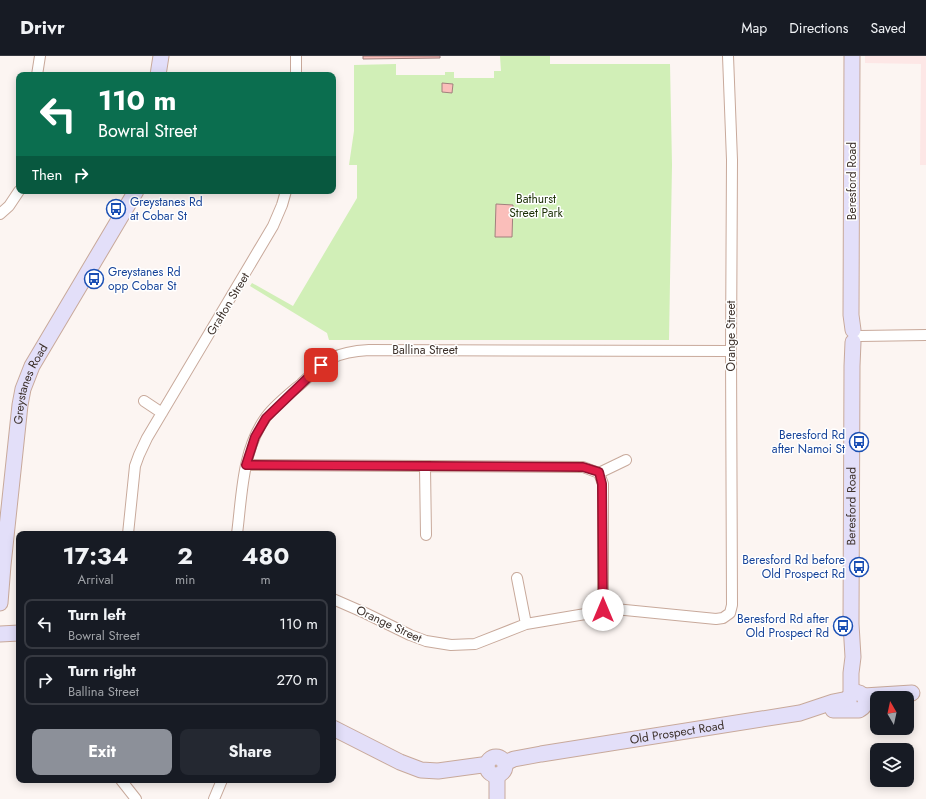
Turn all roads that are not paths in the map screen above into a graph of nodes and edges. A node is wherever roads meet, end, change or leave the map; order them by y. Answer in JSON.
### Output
{"nodes":[{"id":1,"x":40,"y":56,"type":"edge"},
{"id":2,"x":161,"y":56,"type":"edge"},
{"id":3,"x":296,"y":56,"type":"edge"},
{"id":4,"x":728,"y":56,"type":"edge"},
{"id":5,"x":852,"y":56,"type":"edge"},
{"id":6,"x":38,"y":72,"type":"edge"},
{"id":7,"x":158,"y":72,"type":"edge"},
{"id":8,"x":296,"y":72,"type":"edge"},
{"id":9,"x":17,"y":194,"type":"edge"},
{"id":10,"x":134,"y":194,"type":"edge"},
{"id":11,"x":285,"y":194,"type":"edge"},
{"id":12,"x":0,"y":214,"type":"edge"},
{"id":13,"x":926,"y":335,"type":"edge"},
{"id":14,"x":855,"y":336,"type":"junction"},
{"id":15,"x":731,"y":351,"type":"junction"},
{"id":16,"x":144,"y":401,"type":"dead end"},
{"id":17,"x":162,"y":413,"type":"junction"},
{"id":18,"x":626,"y":460,"type":"dead end"},
{"id":19,"x":246,"y":465,"type":"junction"},
{"id":20,"x":425,"y":467,"type":"junction"},
{"id":21,"x":599,"y":472,"type":"junction"},
{"id":22,"x":128,"y":531,"type":"edge"},
{"id":23,"x":237,"y":531,"type":"edge"},
{"id":24,"x":426,"y":535,"type":"dead end"},
{"id":25,"x":517,"y":578,"type":"dead end"},
{"id":26,"x":336,"y":600,"type":"edge"},
{"id":27,"x":0,"y":603,"type":"edge"},
{"id":28,"x":603,"y":610,"type":"junction"},
{"id":29,"x":526,"y":624,"type":"junction"},
{"id":30,"x":16,"y":633,"type":"edge"},
{"id":31,"x":0,"y":634,"type":"edge"},
{"id":32,"x":919,"y":691,"type":"edge"},
{"id":33,"x":860,"y":700,"type":"edge"},
{"id":34,"x":336,"y":730,"type":"edge"},
{"id":35,"x":496,"y":768,"type":"junction"},
{"id":36,"x":124,"y":783,"type":"edge"},
{"id":37,"x":221,"y":783,"type":"edge"},
{"id":38,"x":136,"y":799,"type":"edge"},
{"id":39,"x":214,"y":799,"type":"edge"},
{"id":40,"x":497,"y":799,"type":"edge"}],
"edges":[{"from":1,"to":6,"type":"street"},
{"from":2,"to":7,"type":"main road"},
{"from":3,"to":8,"type":"street"},
{"from":4,"to":15,"type":"street","name":"Orange Street"},
{"from":5,"to":14,"type":"main road","name":"Beresford Road"},
{"from":9,"to":12,"type":"street"},
{"from":10,"to":27,"type":"main road","name":"Greystanes Road"},
{"from":11,"to":17,"type":"street","name":"Grafton Street"},
{"from":13,"to":14,"type":"street"},
{"from":14,"to":33,"type":"main road","name":"Beresford Road"},
{"from":15,"to":19,"type":"street","name":"Ballina Street"},
{"from":15,"to":28,"type":"street","name":"Orange Street"},
{"from":16,"to":17,"type":"street"},
{"from":17,"to":22,"type":"street","name":"Grafton Street"},
{"from":18,"to":21,"type":"street"},
{"from":19,"to":20,"type":"street"},
{"from":19,"to":23,"type":"street","name":"Ballina Street"},
{"from":20,"to":21,"type":"street"},
{"from":20,"to":24,"type":"street"},
{"from":21,"to":28,"type":"street"},
{"from":25,"to":29,"type":"street"},
{"from":26,"to":29,"type":"street","name":"Orange Street"},
{"from":28,"to":29,"type":"street","name":"Orange Street"},
{"from":30,"to":31,"type":"main road"},
{"from":32,"to":33,"type":"main road","name":"Old Prospect Road"},
{"from":33,"to":35,"type":"main road","name":"Old Prospect Road"},
{"from":34,"to":35,"type":"main road","name":"Old Prospect Road"},
{"from":35,"to":40,"type":"main road"},
{"from":36,"to":38,"type":"street"},
{"from":37,"to":39,"type":"street"}]}
